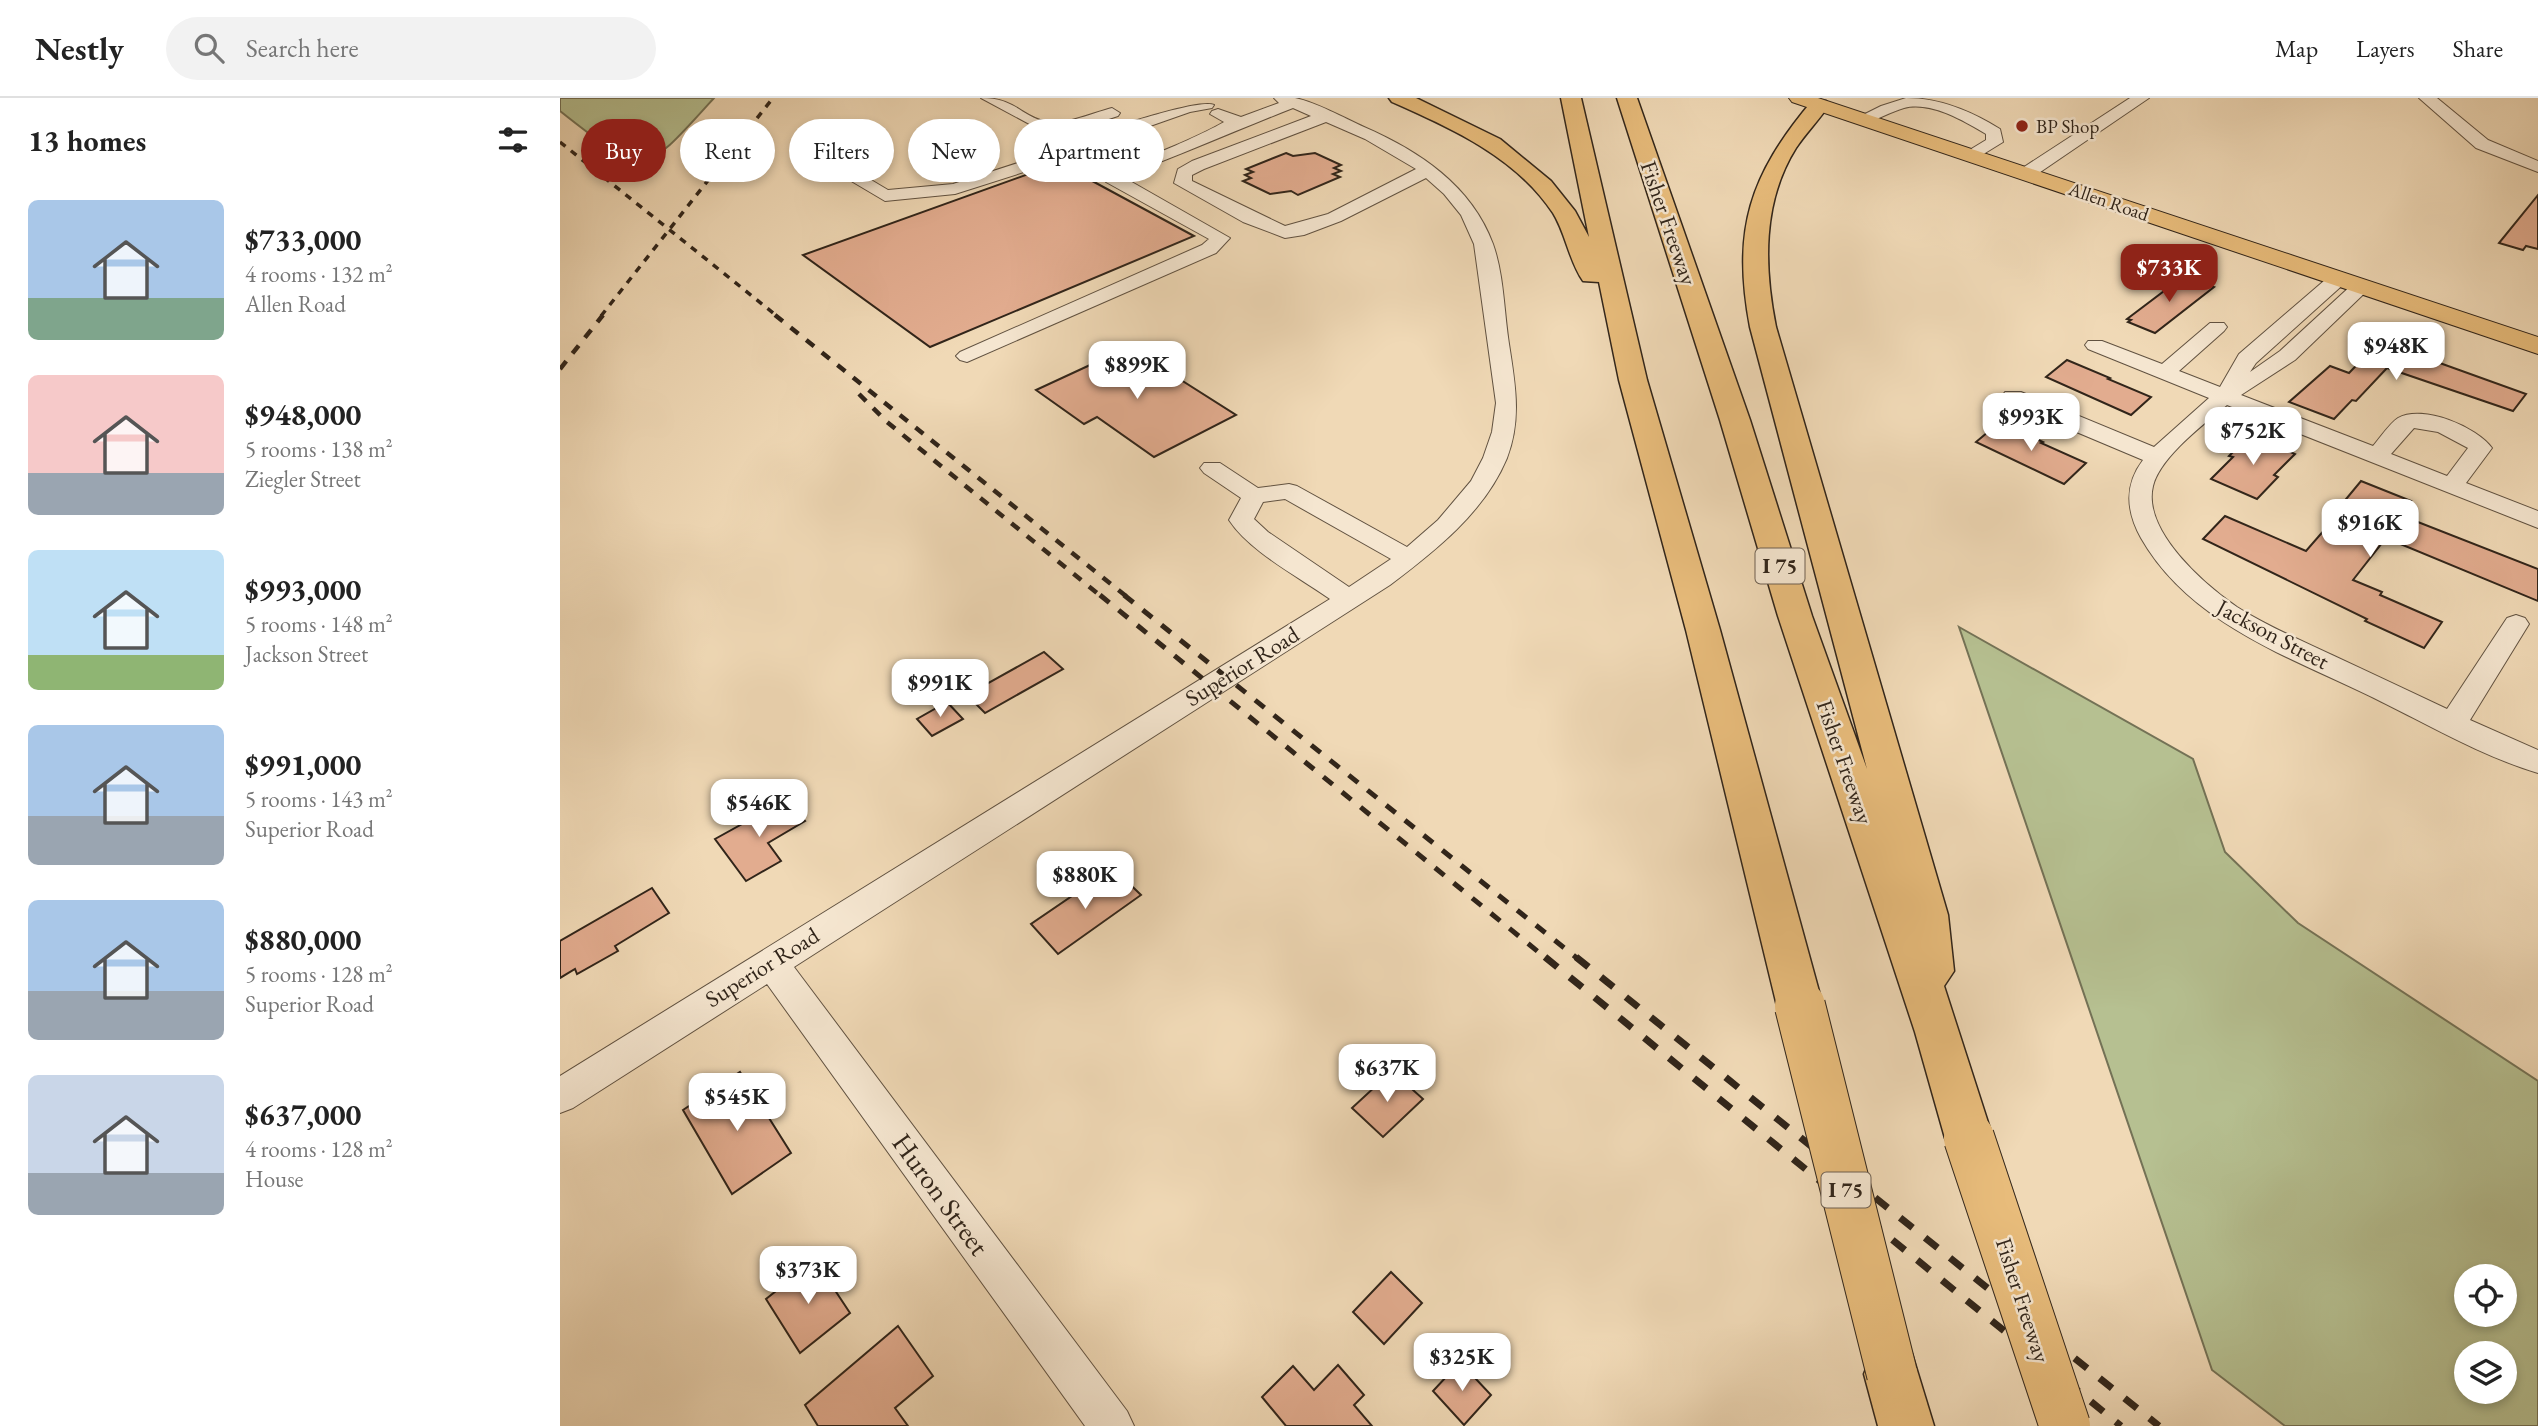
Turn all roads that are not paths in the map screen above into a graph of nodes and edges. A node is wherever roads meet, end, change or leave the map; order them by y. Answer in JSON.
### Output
{"nodes":[{"id":1,"x":989,"y":98,"type":"edge"},
{"id":2,"x":1223,"y":98,"type":"edge"},
{"id":3,"x":1399,"y":98,"type":"edge"},
{"id":4,"x":1571,"y":98,"type":"edge"},
{"id":5,"x":1627,"y":98,"type":"edge"},
{"id":6,"x":2427,"y":98,"type":"edge"},
{"id":7,"x":2137,"y":99,"type":"edge"},
{"id":8,"x":1818,"y":100,"type":"edge"},
{"id":9,"x":1912,"y":100,"type":"edge"},
{"id":10,"x":1287,"y":101,"type":"edge"},
{"id":11,"x":1206,"y":104,"type":"junction"},
{"id":12,"x":1130,"y":106,"type":"dead end"},
{"id":13,"x":1324,"y":117,"type":"junction"},
{"id":14,"x":1153,"y":119,"type":"edge"},
{"id":15,"x":1863,"y":119,"type":"junction"},
{"id":16,"x":1237,"y":122,"type":"junction"},
{"id":17,"x":1164,"y":154,"type":"edge"},
{"id":18,"x":1971,"y":154,"type":"junction"},
{"id":19,"x":2538,"y":167,"type":"edge"},
{"id":20,"x":1014,"y":170,"type":"edge"},
{"id":21,"x":1427,"y":170,"type":"junction"},
{"id":22,"x":2026,"y":173,"type":"junction"},
{"id":23,"x":862,"y":182,"type":"edge"},
{"id":24,"x":1119,"y":182,"type":"edge"},
{"id":25,"x":2339,"y":278,"type":"junction"},
{"id":26,"x":2362,"y":286,"type":"junction"},
{"id":27,"x":2217,"y":327,"type":"dead end"},
{"id":28,"x":2095,"y":345,"type":"dead end"},
{"id":29,"x":2538,"y":346,"type":"edge"},
{"id":30,"x":967,"y":356,"type":"dead end"},
{"id":31,"x":2165,"y":372,"type":"junction"},
{"id":32,"x":1633,"y":380,"type":"junction"},
{"id":33,"x":2225,"y":396,"type":"junction"},
{"id":34,"x":2013,"y":397,"type":"dead end"},
{"id":35,"x":2157,"y":457,"type":"junction"},
{"id":36,"x":2377,"y":457,"type":"junction"},
{"id":37,"x":1212,"y":468,"type":"dead end"},
{"id":38,"x":2452,"y":486,"type":"junction"},
{"id":39,"x":1254,"y":496,"type":"junction"},
{"id":40,"x":2538,"y":520,"type":"edge"},
{"id":41,"x":1409,"y":559,"type":"junction"},
{"id":42,"x":1349,"y":599,"type":"junction"},
{"id":43,"x":2516,"y":624,"type":"dead end"},
{"id":44,"x":2453,"y":724,"type":"junction"},
{"id":45,"x":2538,"y":762,"type":"edge"},
{"id":46,"x":771,"y":962,"type":"junction"},
{"id":47,"x":1938,"y":1032,"type":"junction"},
{"id":48,"x":560,"y":1096,"type":"edge"},
{"id":49,"x":1112,"y":1426,"type":"edge"},
{"id":50,"x":1906,"y":1426,"type":"edge"},
{"id":51,"x":2065,"y":1426,"type":"edge"}],
"edges":[{"from":1,"to":12,"type":"street"},
{"from":2,"to":11,"type":"street"},
{"from":3,"to":32,"type":"highway"},
{"from":4,"to":32,"type":"highway","number":"I 75"},
{"from":5,"to":47,"type":"highway","name":"Fisher Freeway","number":"I 75"},
{"from":6,"to":19,"type":"street"},
{"from":7,"to":22,"type":"street"},
{"from":8,"to":15,"type":"main road","name":"Allen Road"},
{"from":8,"to":47,"type":"highway"},
{"from":9,"to":15,"type":"street"},
{"from":9,"to":18,"type":"street"},
{"from":10,"to":13,"type":"street","name":"Superior Road"},
{"from":10,"to":16,"type":"street"},
{"from":11,"to":14,"type":"street"},
{"from":11,"to":16,"type":"street"},
{"from":13,"to":21,"type":"street","name":"Superior Road"},
{"from":13,"to":21,"type":"street"},
{"from":15,"to":18,"type":"main road","name":"Allen Road"},
{"from":16,"to":17,"type":"street"},
{"from":18,"to":22,"type":"main road","name":"Allen Road"},
{"from":20,"to":23,"type":"street"},
{"from":21,"to":41,"type":"street","name":"Superior Road"},
{"from":22,"to":25,"type":"main road","name":"Allen Road"},
{"from":24,"to":30,"type":"street"},
{"from":25,"to":26,"type":"main road","name":"Allen Road"},
{"from":25,"to":33,"type":"street","name":"Jackson Street"},
{"from":26,"to":29,"type":"main road","name":"Allen Road"},
{"from":26,"to":33,"type":"street","name":"Jackson Street"},
{"from":27,"to":31,"type":"street"},
{"from":28,"to":31,"type":"street"},
{"from":31,"to":33,"type":"street"},
{"from":32,"to":50,"type":"highway","number":"I 75","bridge":true},
{"from":33,"to":35,"type":"street","name":"Jackson Street"},
{"from":33,"to":36,"type":"street"},
{"from":34,"to":35,"type":"street"},
{"from":35,"to":44,"type":"street","name":"Jackson Street"},
{"from":36,"to":38,"type":"street"},
{"from":36,"to":38,"type":"street"},
{"from":37,"to":39,"type":"street"},
{"from":38,"to":40,"type":"street"},
{"from":39,"to":41,"type":"street"},
{"from":39,"to":42,"type":"street"},
{"from":41,"to":42,"type":"street","name":"Superior Road"},
{"from":42,"to":46,"type":"street","name":"Superior Road"},
{"from":43,"to":44,"type":"street"},
{"from":44,"to":45,"type":"street","name":"Jackson Street"},
{"from":46,"to":48,"type":"street","name":"Superior Road"},
{"from":46,"to":49,"type":"street","name":"Huron Street"},
{"from":47,"to":51,"type":"highway","name":"Fisher Freeway","number":"I 75","bridge":true}]}
